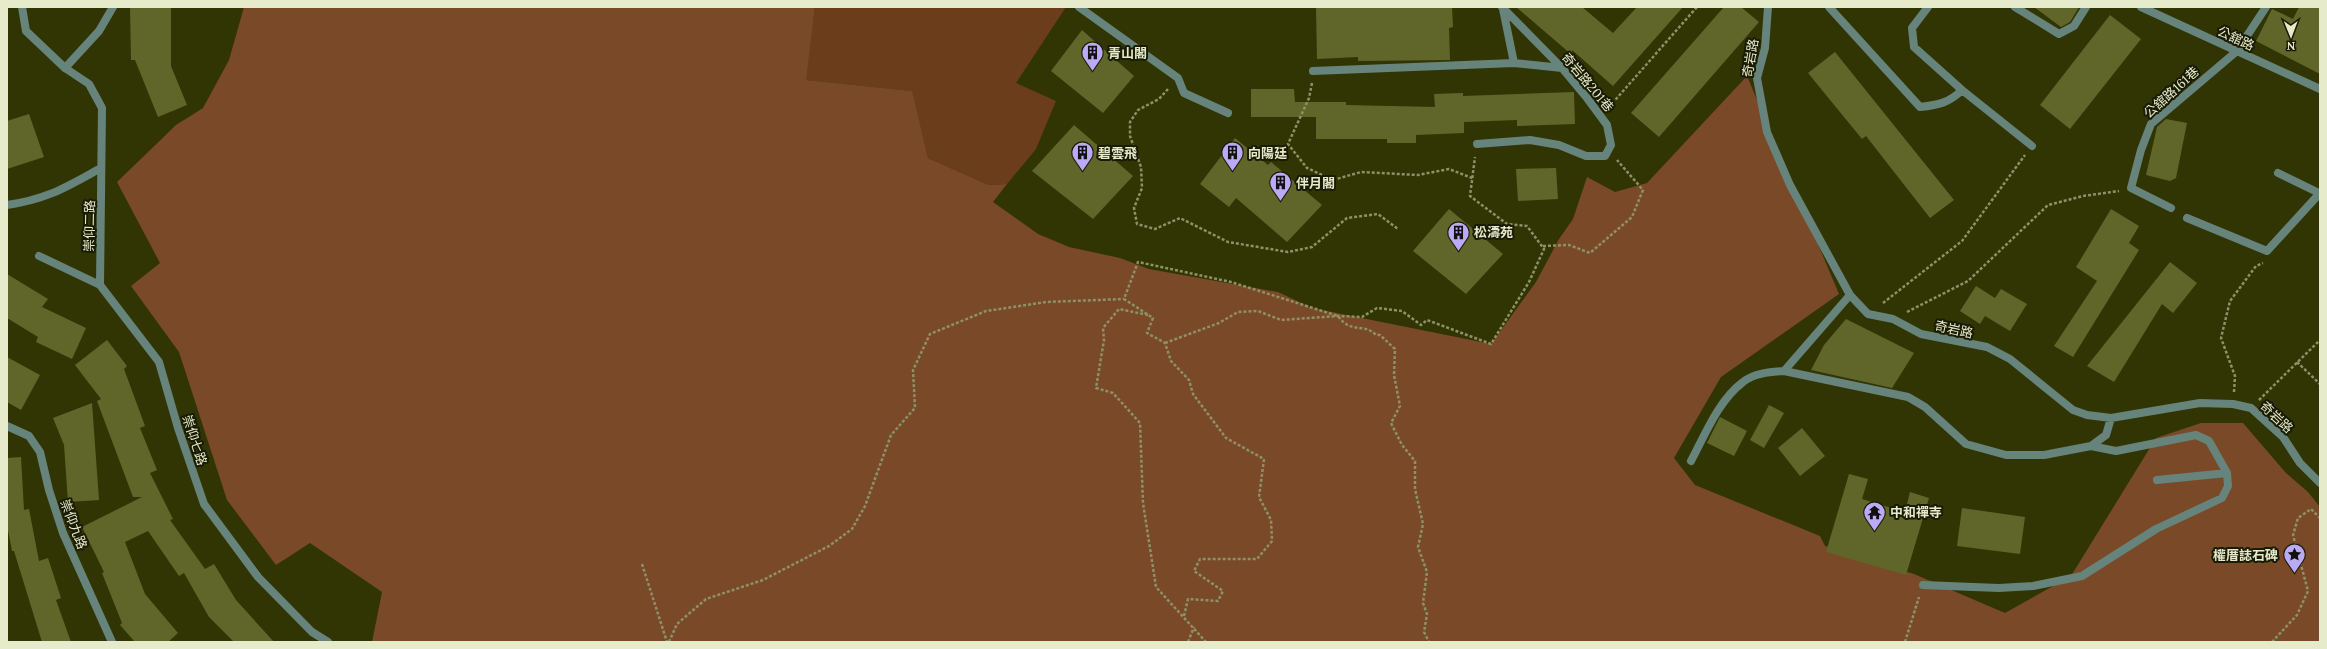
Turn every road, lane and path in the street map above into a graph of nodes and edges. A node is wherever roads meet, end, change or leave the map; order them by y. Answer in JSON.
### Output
{"nodes":[{"id":1,"x":22,"y":7,"type":"edge"},
{"id":2,"x":113,"y":7,"type":"edge"},
{"id":3,"x":1080,"y":7,"type":"edge"},
{"id":4,"x":1698,"y":7,"type":"edge"},
{"id":5,"x":1768,"y":7,"type":"edge"},
{"id":6,"x":1829,"y":7,"type":"edge"},
{"id":7,"x":1928,"y":7,"type":"edge"},
{"id":8,"x":2015,"y":7,"type":"edge"},
{"id":9,"x":2086,"y":7,"type":"edge"},
{"id":10,"x":2141,"y":7,"type":"edge"},
{"id":11,"x":2266,"y":7,"type":"edge"},
{"id":12,"x":1502,"y":8,"type":"edge"},
{"id":13,"x":2237,"y":52,"type":"junction"},
{"id":14,"x":1514,"y":63,"type":"junction"},
{"id":15,"x":65,"y":68,"type":"junction"},
{"id":16,"x":1562,"y":68,"type":"junction"},
{"id":17,"x":1313,"y":71,"type":"joint"},
{"id":18,"x":1178,"y":78,"type":"junction"},
{"id":19,"x":2320,"y":89,"type":"edge"},
{"id":20,"x":1962,"y":90,"type":"junction"},
{"id":21,"x":1228,"y":113,"type":"dead end"},
{"id":22,"x":1602,"y":116,"type":"junction"},
{"id":23,"x":1477,"y":144,"type":"joint"},
{"id":24,"x":2032,"y":146,"type":"joint"},
{"id":25,"x":1608,"y":150,"type":"junction"},
{"id":26,"x":101,"y":168,"type":"junction"},
{"id":27,"x":2278,"y":173,"type":"dead end"},
{"id":28,"x":1472,"y":178,"type":"junction"},
{"id":29,"x":2131,"y":188,"type":"junction"},
{"id":30,"x":2320,"y":193,"type":"edge"},
{"id":31,"x":7,"y":205,"type":"edge"},
{"id":32,"x":2171,"y":208,"type":"dead end"},
{"id":33,"x":2187,"y":218,"type":"dead end"},
{"id":34,"x":1398,"y":229,"type":"dead end"},
{"id":35,"x":1542,"y":246,"type":"junction"},
{"id":36,"x":38,"y":256,"type":"dead end"},
{"id":37,"x":2267,"y":261,"type":"dead end"},
{"id":38,"x":100,"y":285,"type":"junction"},
{"id":39,"x":1850,"y":295,"type":"junction"},
{"id":40,"x":1124,"y":299,"type":"junction"},
{"id":41,"x":1868,"y":314,"type":"junction"},
{"id":42,"x":1150,"y":316,"type":"junction"},
{"id":43,"x":1338,"y":316,"type":"junction"},
{"id":44,"x":1893,"y":319,"type":"junction"},
{"id":45,"x":2320,"y":340,"type":"edge"},
{"id":46,"x":1165,"y":343,"type":"junction"},
{"id":47,"x":2297,"y":362,"type":"junction"},
{"id":48,"x":1784,"y":371,"type":"junction"},
{"id":49,"x":2320,"y":384,"type":"edge"},
{"id":50,"x":2233,"y":404,"type":"junction"},
{"id":51,"x":2251,"y":408,"type":"junction"},
{"id":52,"x":2111,"y":418,"type":"junction"},
{"id":53,"x":7,"y":426,"type":"edge"},
{"id":54,"x":2091,"y":446,"type":"junction"},
{"id":55,"x":1691,"y":461,"type":"dead end"},
{"id":56,"x":2227,"y":473,"type":"junction"},
{"id":57,"x":2157,"y":480,"type":"dead end"},
{"id":58,"x":2320,"y":484,"type":"edge"},
{"id":59,"x":2320,"y":518,"type":"edge"},
{"id":60,"x":642,"y":564,"type":"dead end"},
{"id":61,"x":1923,"y":585,"type":"joint"},
{"id":62,"x":1184,"y":616,"type":"junction"},
{"id":63,"x":1194,"y":626,"type":"junction"},
{"id":64,"x":112,"y":642,"type":"edge"},
{"id":65,"x":328,"y":642,"type":"edge"},
{"id":66,"x":668,"y":642,"type":"edge"},
{"id":67,"x":1188,"y":642,"type":"edge"},
{"id":68,"x":1206,"y":642,"type":"edge"},
{"id":69,"x":1429,"y":642,"type":"edge"},
{"id":70,"x":1905,"y":642,"type":"edge"},
{"id":71,"x":2272,"y":642,"type":"edge"}],
"edges":[{"from":1,"to":15,"type":"street","name":"崇仰二路"},
{"from":2,"to":15,"type":"street"},
{"from":3,"to":18,"type":"street"},
{"from":4,"to":22,"type":"path"},
{"from":5,"to":39,"type":"street","name":"奇岩路"},
{"from":6,"to":20,"type":"street"},
{"from":7,"to":20,"type":"street"},
{"from":8,"to":9,"type":"street"},
{"from":10,"to":13,"type":"street","name":"公舘路"},
{"from":11,"to":13,"type":"street","name":"公舘路161巷"},
{"from":12,"to":14,"type":"street"},
{"from":12,"to":16,"type":"street","name":"奇岩路201巷"},
{"from":13,"to":19,"type":"street","name":"公舘路"},
{"from":13,"to":29,"type":"street","name":"公舘路161巷"},
{"from":14,"to":16,"type":"street"},
{"from":14,"to":17,"type":"street"},
{"from":15,"to":26,"type":"street","name":"崇仰二路"},
{"from":16,"to":22,"type":"street","name":"奇岩路201巷"},
{"from":17,"to":28,"type":"path"},
{"from":18,"to":21,"type":"street"},
{"from":18,"to":34,"type":"path"},
{"from":20,"to":24,"type":"street"},
{"from":22,"to":25,"type":"street","name":"奇岩路201巷"},
{"from":23,"to":25,"type":"street"},
{"from":23,"to":28,"type":"path"},
{"from":24,"to":41,"type":"path"},
{"from":25,"to":35,"type":"path"},
{"from":26,"to":31,"type":"street","name":"崇仰二路"},
{"from":26,"to":38,"type":"street","name":"崇仰二路"},
{"from":27,"to":30,"type":"street"},
{"from":28,"to":35,"type":"path"},
{"from":29,"to":32,"type":"street"},
{"from":29,"to":44,"type":"path"},
{"from":30,"to":33,"type":"street"},
{"from":35,"to":43,"type":"path"},
{"from":36,"to":38,"type":"street","name":"崇仰七路"},
{"from":37,"to":50,"type":"path"},
{"from":38,"to":65,"type":"street","name":"崇仰七路"},
{"from":39,"to":41,"type":"street","name":"奇岩路"},
{"from":39,"to":48,"type":"street"},
{"from":40,"to":42,"type":"path"},
{"from":40,"to":43,"type":"path"},
{"from":40,"to":66,"type":"path"},
{"from":41,"to":44,"type":"street","name":"奇岩路"},
{"from":42,"to":46,"type":"path"},
{"from":42,"to":62,"type":"path"},
{"from":43,"to":46,"type":"path"},
{"from":43,"to":69,"type":"path"},
{"from":44,"to":52,"type":"street","name":"奇岩路"},
{"from":45,"to":47,"type":"path"},
{"from":46,"to":62,"type":"path"},
{"from":47,"to":49,"type":"path"},
{"from":47,"to":51,"type":"path"},
{"from":48,"to":54,"type":"street"},
{"from":48,"to":55,"type":"street"},
{"from":50,"to":51,"type":"street","name":"奇岩路"},
{"from":50,"to":52,"type":"street","name":"奇岩路"},
{"from":51,"to":58,"type":"street","name":"奇岩路"},
{"from":52,"to":54,"type":"street"},
{"from":53,"to":64,"type":"street","name":"崇仰九路"},
{"from":54,"to":56,"type":"street"},
{"from":56,"to":57,"type":"street"},
{"from":56,"to":61,"type":"street"},
{"from":59,"to":71,"type":"path"},
{"from":60,"to":66,"type":"path"},
{"from":61,"to":70,"type":"path"},
{"from":62,"to":63,"type":"path"},
{"from":63,"to":67,"type":"path"},
{"from":63,"to":68,"type":"path"}]}
